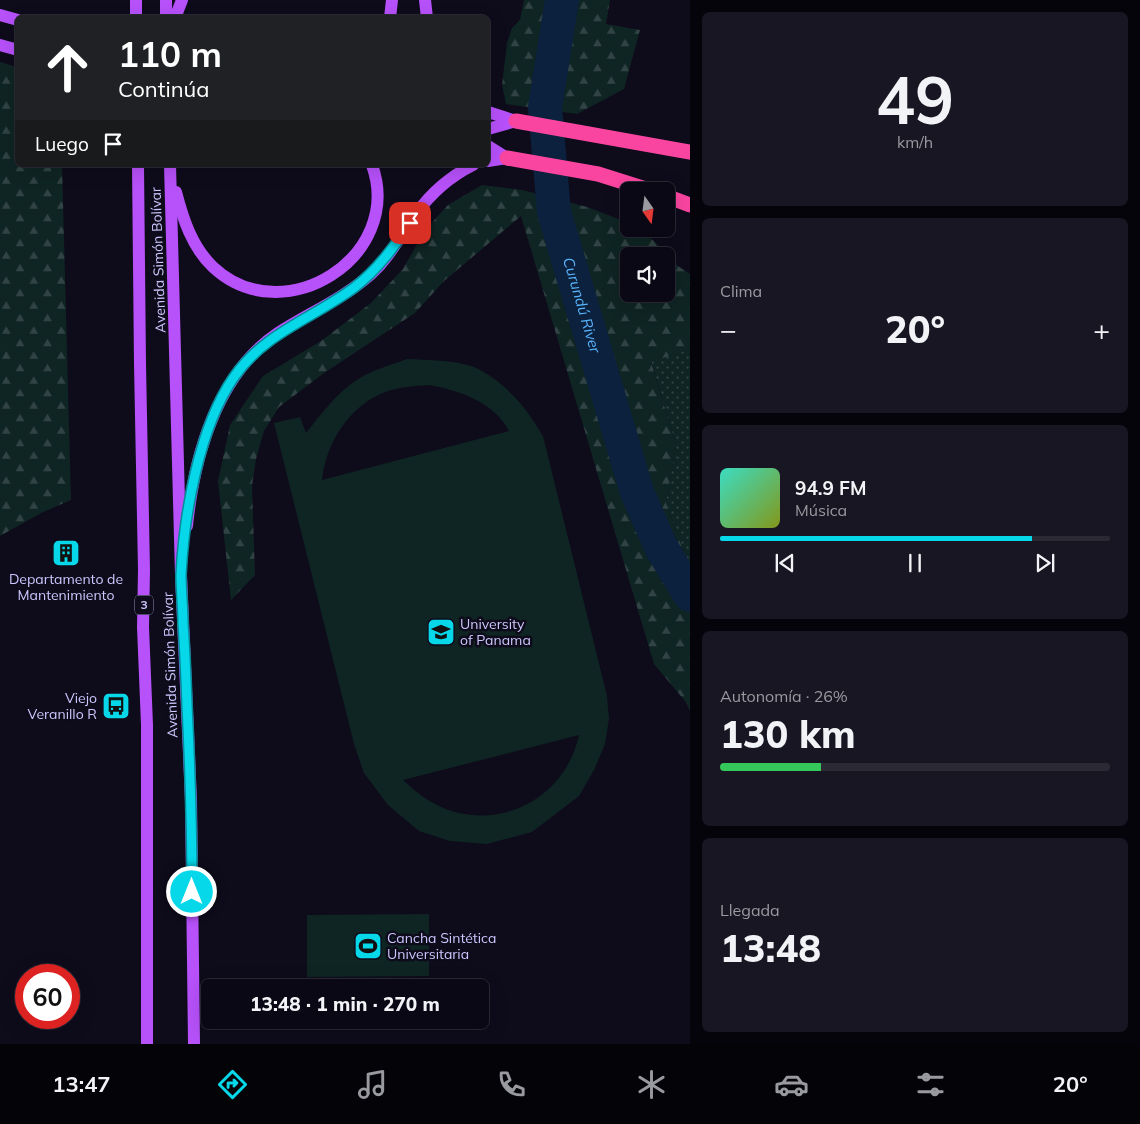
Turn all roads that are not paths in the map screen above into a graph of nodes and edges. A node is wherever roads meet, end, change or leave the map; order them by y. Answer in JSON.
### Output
{"nodes":[{"id":1,"x":136,"y":0,"type":"edge"},
{"id":2,"x":166,"y":0,"type":"edge"},
{"id":3,"x":182,"y":0,"type":"edge"},
{"id":4,"x":392,"y":0,"type":"edge"},
{"id":5,"x":425,"y":0,"type":"edge"},
{"id":6,"x":0,"y":15,"type":"edge"},
{"id":7,"x":136,"y":15,"type":"edge"},
{"id":8,"x":166,"y":15,"type":"edge"},
{"id":9,"x":176,"y":15,"type":"edge"},
{"id":10,"x":390,"y":15,"type":"edge"},
{"id":11,"x":427,"y":15,"type":"edge"},
{"id":12,"x":15,"y":19,"type":"edge"},
{"id":13,"x":0,"y":45,"type":"edge"},
{"id":14,"x":15,"y":49,"type":"edge"},
{"id":15,"x":490,"y":113,"type":"edge"},
{"id":16,"x":519,"y":122,"type":"junction"},
{"id":17,"x":490,"y":129,"type":"edge"},
{"id":18,"x":490,"y":147,"type":"edge"},
{"id":19,"x":690,"y":152,"type":"edge"},
{"id":20,"x":510,"y":159,"type":"junction"},
{"id":21,"x":490,"y":161,"type":"edge"},
{"id":22,"x":138,"y":167,"type":"edge"},
{"id":23,"x":170,"y":167,"type":"edge"},
{"id":24,"x":373,"y":167,"type":"edge"},
{"id":25,"x":470,"y":167,"type":"edge"},
{"id":26,"x":623,"y":182,"type":"edge"},
{"id":27,"x":675,"y":199,"type":"edge"},
{"id":28,"x":690,"y":205,"type":"edge"},
{"id":29,"x":181,"y":575,"type":"junction"},
{"id":30,"x":146,"y":1044,"type":"edge"},
{"id":31,"x":194,"y":1044,"type":"edge"}],
"edges":[{"from":1,"to":7,"type":"main road"},
{"from":2,"to":8,"type":"main road"},
{"from":3,"to":9,"type":"main road"},
{"from":4,"to":10,"type":"main road"},
{"from":5,"to":11,"type":"main road"},
{"from":6,"to":12,"type":"main road"},
{"from":13,"to":14,"type":"main road"},
{"from":15,"to":16,"type":"main road"},
{"from":16,"to":17,"type":"main road"},
{"from":16,"to":19,"type":"highway"},
{"from":18,"to":20,"type":"main road"},
{"from":20,"to":21,"type":"main road"},
{"from":20,"to":26,"type":"highway"},
{"from":22,"to":30,"type":"main road","name":"Avenida Simón Bolívar","number":"3"},
{"from":23,"to":24,"type":"main road"},
{"from":23,"to":29,"type":"main road","name":"Avenida Simón Bolívar"},
{"from":25,"to":29,"type":"main road"},
{"from":27,"to":28,"type":"highway"},
{"from":29,"to":31,"type":"main road","name":"Avenida Simón Bolívar"}]}
